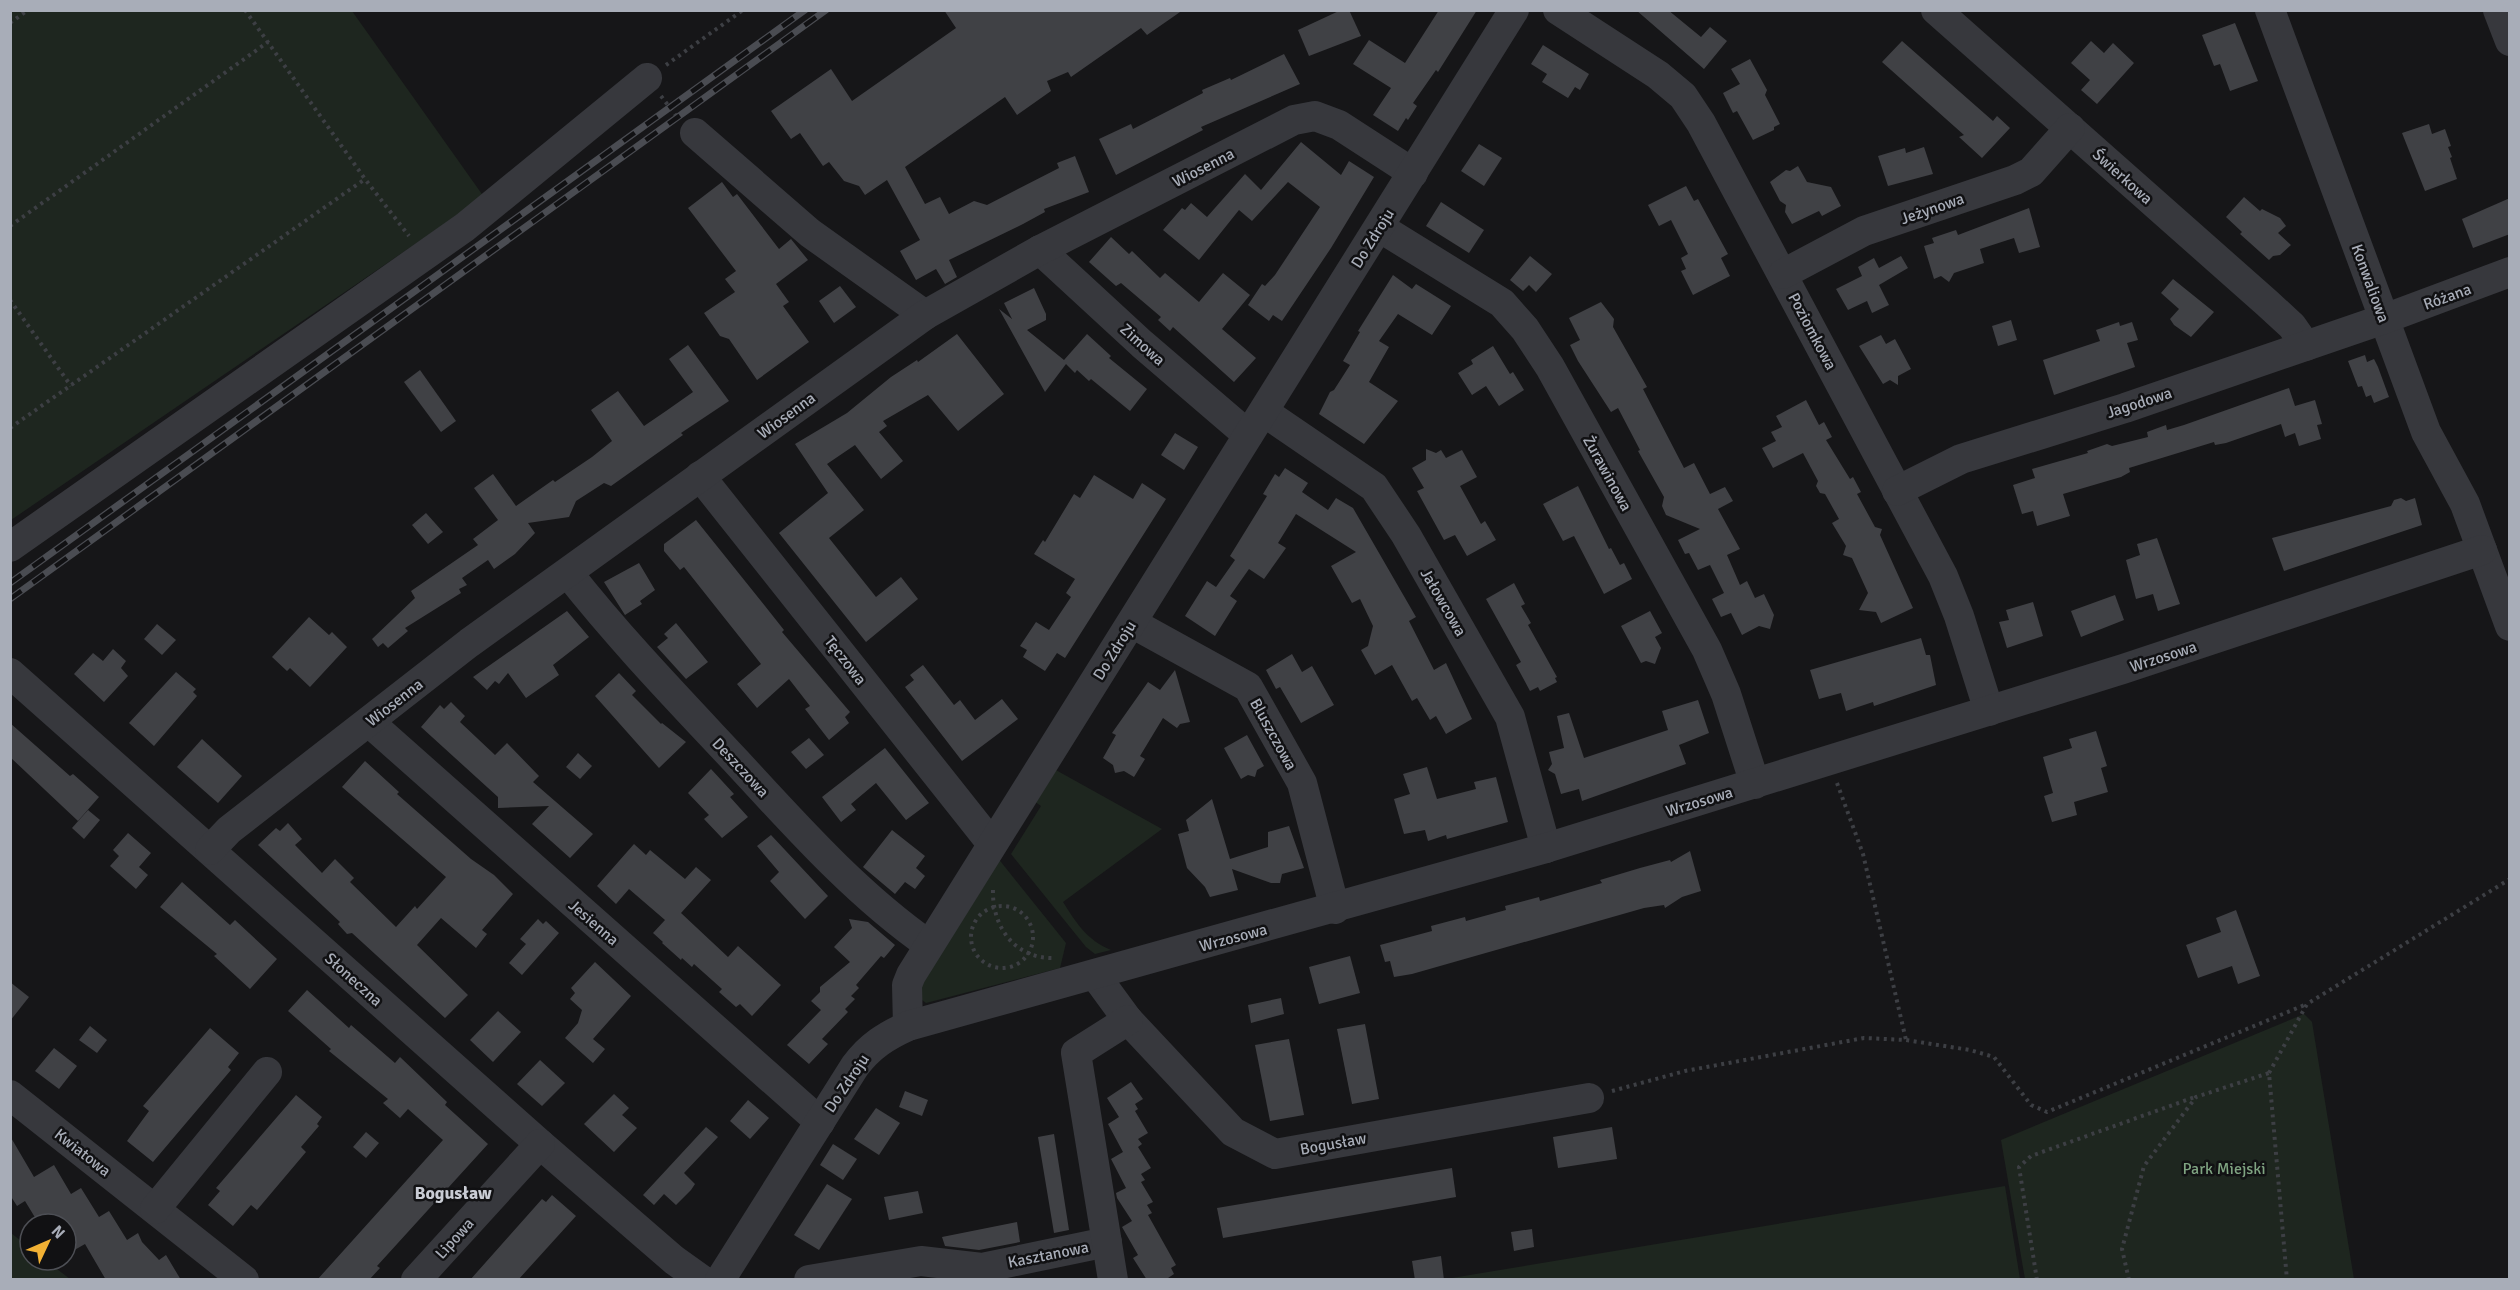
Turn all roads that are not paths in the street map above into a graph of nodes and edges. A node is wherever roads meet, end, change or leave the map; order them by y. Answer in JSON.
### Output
{"nodes":[{"id":1,"x":1514,"y":10,"type":"edge"},
{"id":2,"x":1558,"y":10,"type":"edge"},
{"id":3,"x":1936,"y":10,"type":"edge"},
{"id":4,"x":2270,"y":10,"type":"edge"},
{"id":5,"x":2498,"y":10,"type":"edge"},
{"id":6,"x":2510,"y":41,"type":"edge"},
{"id":7,"x":647,"y":78,"type":"road end"},
{"id":8,"x":2070,"y":128,"type":"junction"},
{"id":9,"x":695,"y":133,"type":"road end"},
{"id":10,"x":1413,"y":173,"type":"junction"},
{"id":11,"x":1379,"y":226,"type":"junction"},
{"id":12,"x":1040,"y":250,"type":"junction"},
{"id":13,"x":2510,"y":272,"type":"edge"},
{"id":14,"x":1783,"y":274,"type":"junction"},
{"id":15,"x":925,"y":315,"type":"junction"},
{"id":16,"x":2384,"y":319,"type":"junction"},
{"id":17,"x":2306,"y":346,"type":"junction"},
{"id":18,"x":1256,"y":423,"type":"junction"},
{"id":19,"x":700,"y":477,"type":"junction"},
{"id":20,"x":1897,"y":491,"type":"junction"},
{"id":21,"x":10,"y":547,"type":"edge"},
{"id":22,"x":2482,"y":550,"type":"junction"},
{"id":23,"x":568,"y":573,"type":"junction"},
{"id":24,"x":1131,"y":623,"type":"junction"},
{"id":25,"x":2510,"y":626,"type":"edge"},
{"id":26,"x":10,"y":673,"type":"edge"},
{"id":27,"x":1989,"y":711,"type":"junction"},
{"id":28,"x":369,"y":722,"type":"junction"},
{"id":29,"x":1755,"y":784,"type":"junction"},
{"id":30,"x":992,"y":844,"type":"junction"},
{"id":31,"x":1546,"y":848,"type":"junction"},
{"id":32,"x":210,"y":850,"type":"junction"},
{"id":33,"x":1335,"y":909,"type":"junction"},
{"id":34,"x":929,"y":945,"type":"junction"},
{"id":35,"x":1095,"y":975,"type":"junction"},
{"id":36,"x":1128,"y":1020,"type":"junction"},
{"id":37,"x":908,"y":1026,"type":"junction"},
{"id":38,"x":267,"y":1072,"type":"dead end"},
{"id":39,"x":10,"y":1095,"type":"edge"},
{"id":40,"x":1589,"y":1098,"type":"road end"},
{"id":41,"x":820,"y":1122,"type":"junction"},
{"id":42,"x":540,"y":1144,"type":"junction"},
{"id":43,"x":155,"y":1209,"type":"junction"},
{"id":44,"x":1107,"y":1242,"type":"junction"},
{"id":45,"x":244,"y":1280,"type":"edge"},
{"id":46,"x":416,"y":1280,"type":"edge"},
{"id":47,"x":702,"y":1280,"type":"edge"},
{"id":48,"x":720,"y":1280,"type":"edge"},
{"id":49,"x":809,"y":1280,"type":"edge"},
{"id":50,"x":1113,"y":1280,"type":"edge"}],
"edges":[{"from":1,"to":10,"type":"street","name":"Do Zdroju"},
{"from":2,"to":14,"type":"street","name":"Poziomkowa"},
{"from":3,"to":8,"type":"street","name":"Świerkowa"},
{"from":4,"to":16,"type":"street","name":"Konwaliowa"},
{"from":5,"to":6,"type":"street"},
{"from":7,"to":21,"type":"street"},
{"from":8,"to":14,"type":"street","name":"Jeżynowa"},
{"from":8,"to":17,"type":"street","name":"Świerkowa"},
{"from":9,"to":15,"type":"street"},
{"from":10,"to":11,"type":"street","name":"Do Zdroju"},
{"from":10,"to":12,"type":"street","name":"Wiosenna"},
{"from":11,"to":18,"type":"street","name":"Do Zdroju"},
{"from":11,"to":29,"type":"street","name":"Żurawinowa"},
{"from":12,"to":15,"type":"street","name":"Wiosenna"},
{"from":12,"to":18,"type":"street","name":"Zimowa"},
{"from":13,"to":16,"type":"street","name":"Różana"},
{"from":14,"to":20,"type":"street","name":"Poziomkowa"},
{"from":15,"to":19,"type":"street","name":"Wiosenna"},
{"from":16,"to":17,"type":"street","name":"Jagodowa"},
{"from":16,"to":22,"type":"street","name":"Konwaliowa"},
{"from":17,"to":20,"type":"street","name":"Jagodowa"},
{"from":18,"to":24,"type":"street","name":"Do Zdroju"},
{"from":18,"to":31,"type":"street","name":"Jałowcowa"},
{"from":19,"to":23,"type":"street","name":"Wiosenna"},
{"from":19,"to":30,"type":"street","name":"Tęczowa"},
{"from":20,"to":27,"type":"street","name":"Poziomkowa"},
{"from":22,"to":25,"type":"street","name":"Konwaliowa"},
{"from":22,"to":27,"type":"street","name":"Wrzosowa"},
{"from":23,"to":28,"type":"street","name":"Wiosenna"},
{"from":23,"to":34,"type":"street","name":"Deszczowa"},
{"from":24,"to":30,"type":"street","name":"Do Zdroju"},
{"from":24,"to":33,"type":"street","name":"Bluszczowa"},
{"from":26,"to":32,"type":"street","name":"Słoneczna"},
{"from":27,"to":29,"type":"street","name":"Wrzosowa"},
{"from":28,"to":32,"type":"street","name":"Wiosenna"},
{"from":28,"to":41,"type":"street","name":"Jesienna"},
{"from":29,"to":31,"type":"street","name":"Wrzosowa"},
{"from":30,"to":34,"type":"street","name":"Do Zdroju"},
{"from":31,"to":33,"type":"street","name":"Wrzosowa"},
{"from":32,"to":42,"type":"street","name":"Słoneczna"},
{"from":33,"to":35,"type":"street","name":"Wrzosowa"},
{"from":34,"to":37,"type":"street","name":"Do Zdroju"},
{"from":35,"to":36,"type":"street","name":"Bogusław"},
{"from":35,"to":37,"type":"street","name":"Wrzosowa"},
{"from":36,"to":40,"type":"street","name":"Bogusław"},
{"from":36,"to":44,"type":"street"},
{"from":37,"to":41,"type":"street","name":"Do Zdroju"},
{"from":38,"to":43,"type":"street"},
{"from":39,"to":43,"type":"street","name":"Kwiatowa"},
{"from":41,"to":48,"type":"street","name":"Do Zdroju"},
{"from":42,"to":46,"type":"street","name":"Lipowa"},
{"from":42,"to":47,"type":"street","name":"Słoneczna"},
{"from":43,"to":45,"type":"street","name":"Kwiatowa"},
{"from":44,"to":49,"type":"street","name":"Kasztanowa"},
{"from":44,"to":50,"type":"street","name":"Kasztanowa"}]}
